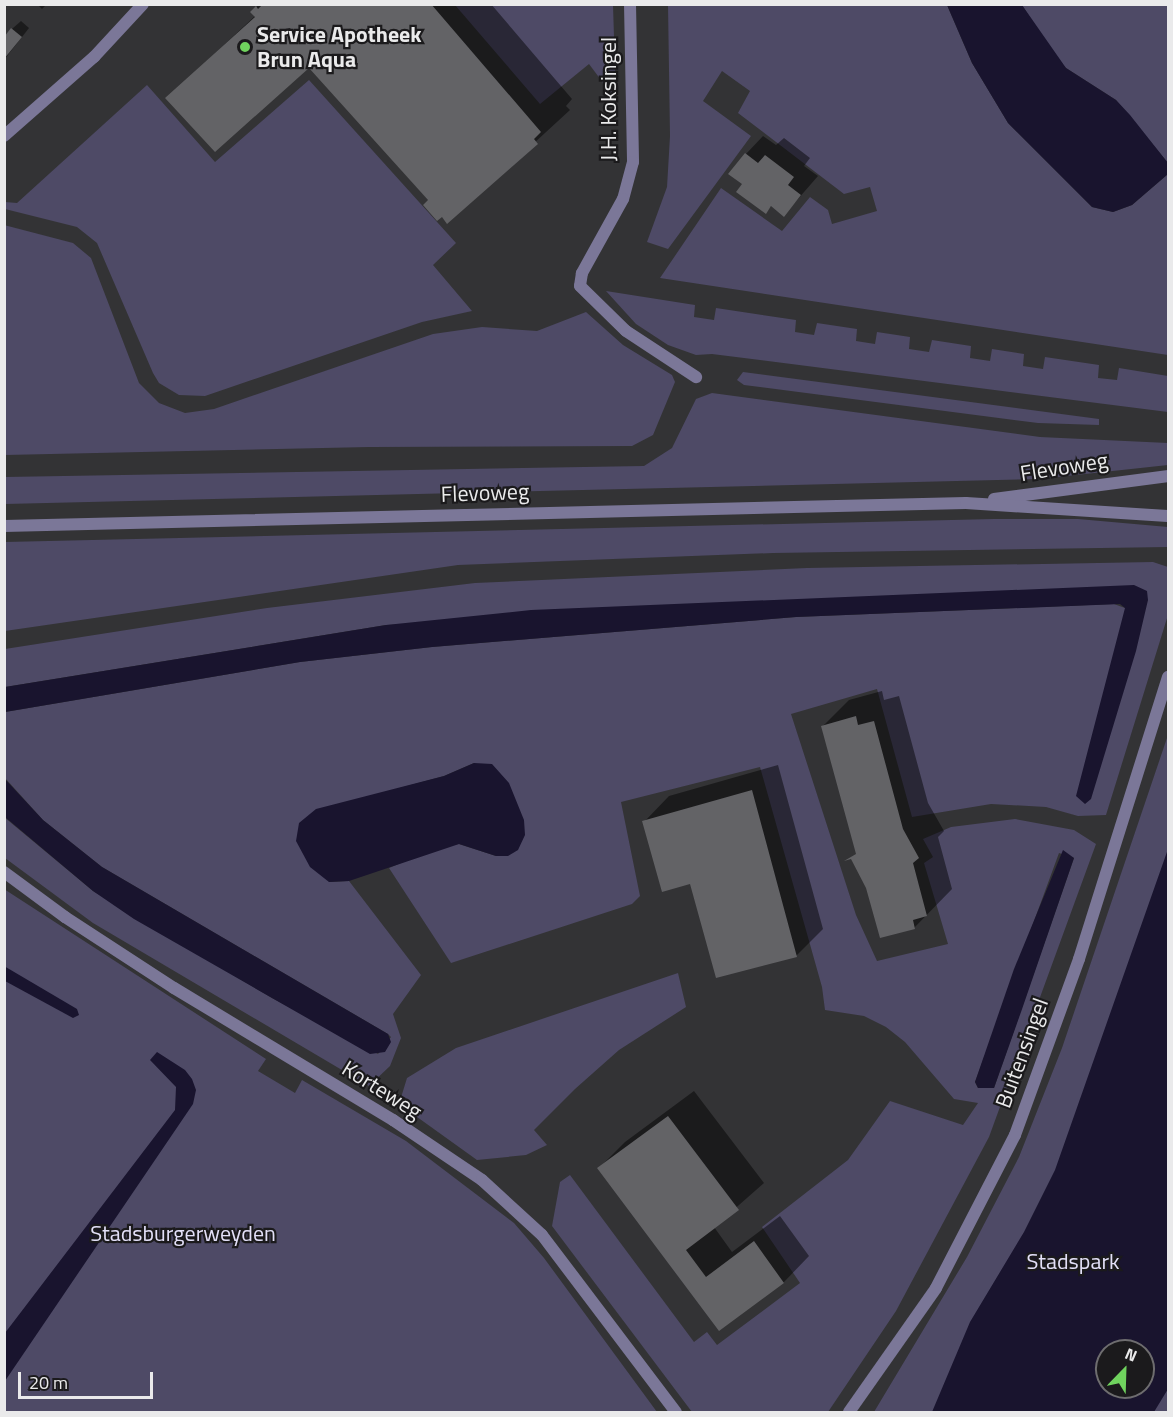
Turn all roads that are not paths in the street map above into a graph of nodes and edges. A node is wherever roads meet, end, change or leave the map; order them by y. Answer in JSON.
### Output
{"nodes":[{"id":1,"x":142,"y":4,"type":"edge"},
{"id":2,"x":630,"y":4,"type":"edge"},
{"id":3,"x":4,"y":136,"type":"edge"},
{"id":4,"x":696,"y":377,"type":"dead end"},
{"id":5,"x":1168,"y":476,"type":"edge"},
{"id":6,"x":966,"y":503,"type":"junction"},
{"id":7,"x":1168,"y":516,"type":"edge"},
{"id":8,"x":4,"y":526,"type":"edge"},
{"id":9,"x":1168,"y":677,"type":"edge"},
{"id":10,"x":4,"y":872,"type":"edge"},
{"id":11,"x":676,"y":1413,"type":"edge"},
{"id":12,"x":849,"y":1413,"type":"edge"}],
"edges":[{"from":1,"to":3,"type":"street"},
{"from":2,"to":4,"type":"street","name":"J.H. Koksingel"},
{"from":5,"to":6,"type":"street","name":"Flevoweg"},
{"from":6,"to":7,"type":"street","name":"Flevoweg"},
{"from":6,"to":8,"type":"street","name":"Flevoweg"},
{"from":9,"to":12,"type":"street","name":"Buitensingel"},
{"from":10,"to":11,"type":"street","name":"Korteweg"}]}
